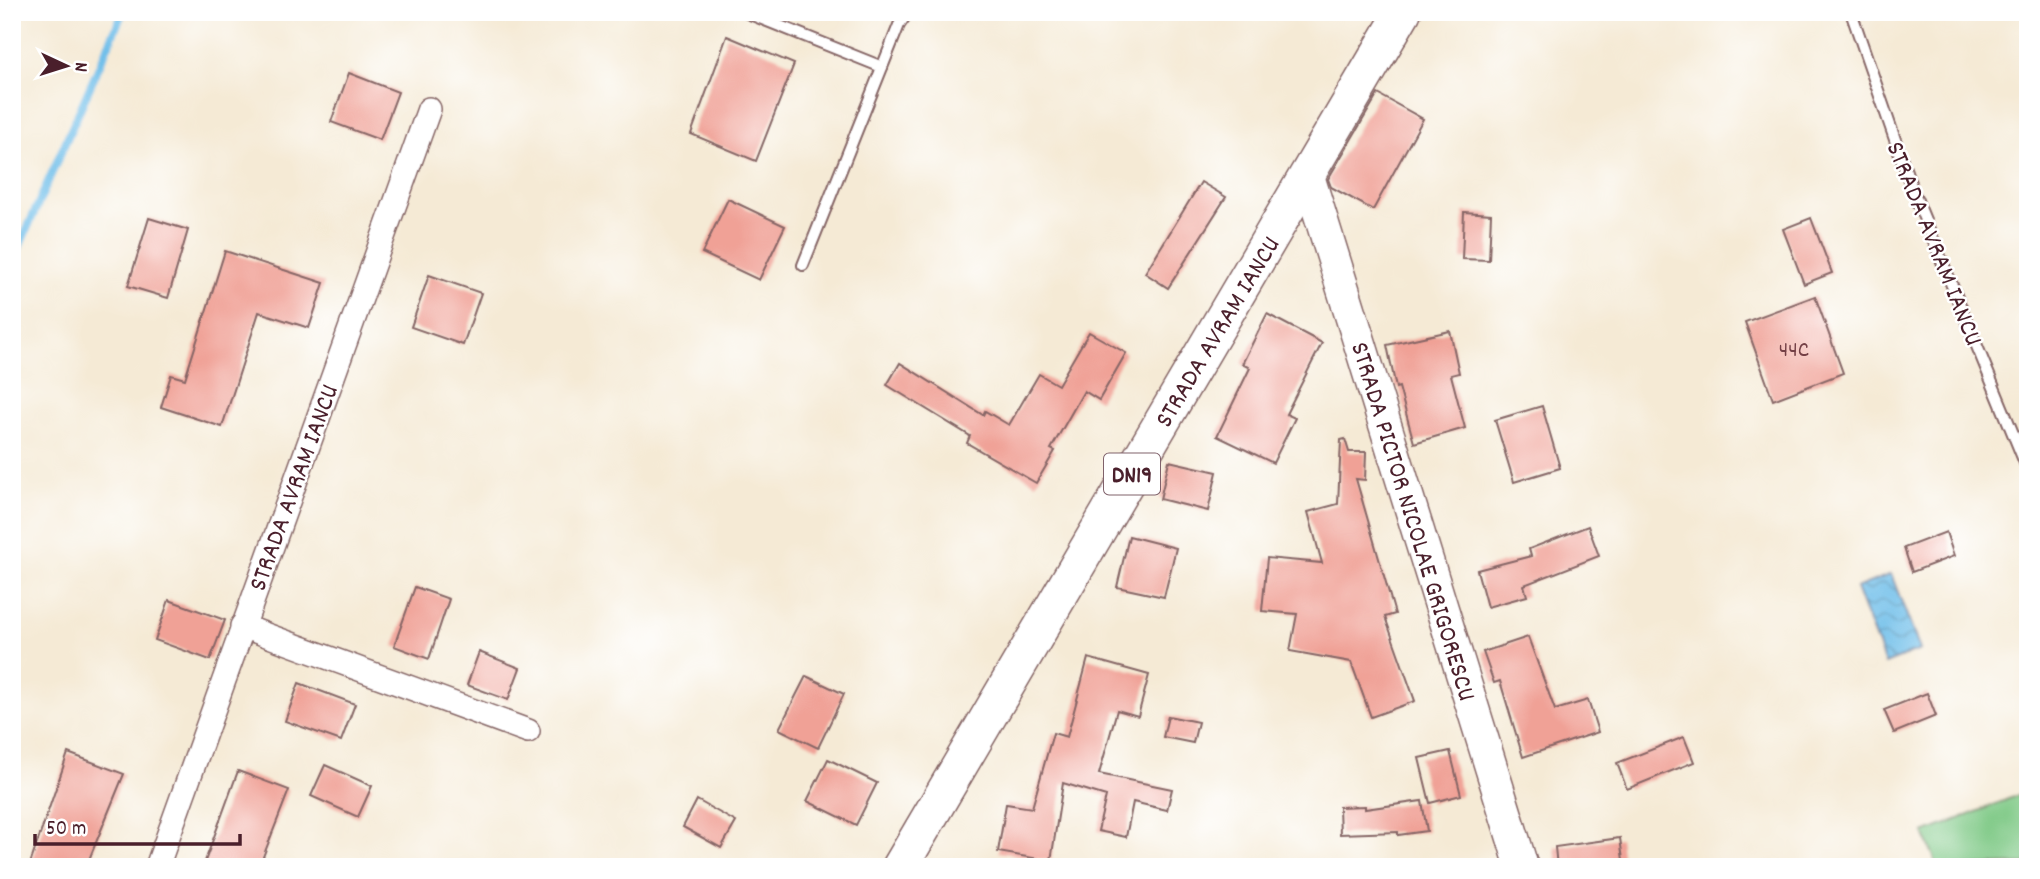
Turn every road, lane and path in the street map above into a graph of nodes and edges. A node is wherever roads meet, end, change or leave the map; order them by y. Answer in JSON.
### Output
{"nodes":[{"id":1,"x":745,"y":12,"type":"edge"},
{"id":2,"x":908,"y":12,"type":"edge"},
{"id":3,"x":1403,"y":12,"type":"edge"},
{"id":4,"x":1851,"y":12,"type":"edge"},
{"id":5,"x":882,"y":67,"type":"junction"},
{"id":6,"x":429,"y":108,"type":"dead end"},
{"id":7,"x":1308,"y":176,"type":"junction"},
{"id":8,"x":803,"y":265,"type":"dead end"},
{"id":9,"x":2028,"y":470,"type":"edge"},
{"id":10,"x":243,"y":626,"type":"junction"},
{"id":11,"x":528,"y":731,"type":"dead end"},
{"id":12,"x":157,"y":867,"type":"edge"},
{"id":13,"x":900,"y":867,"type":"edge"},
{"id":14,"x":1522,"y":867,"type":"edge"}],
"edges":[{"from":1,"to":5,"type":"lane"},
{"from":2,"to":5,"type":"lane"},
{"from":3,"to":7,"type":"main road","name":"STRADA AVRAM IANCU","number":"DN19"},
{"from":4,"to":9,"type":"lane","name":"STRADA AVRAM IANCU"},
{"from":5,"to":8,"type":"lane"},
{"from":6,"to":10,"type":"street","name":"STRADA AVRAM IANCU"},
{"from":7,"to":13,"type":"main road","name":"STRADA AVRAM IANCU","number":"DN19"},
{"from":7,"to":14,"type":"main road","name":"STRADA PICTOR NICOLAE GRIGORESCU"},
{"from":10,"to":11,"type":"street"},
{"from":10,"to":12,"type":"street","name":"STRADA AVRAM IANCU"}]}
